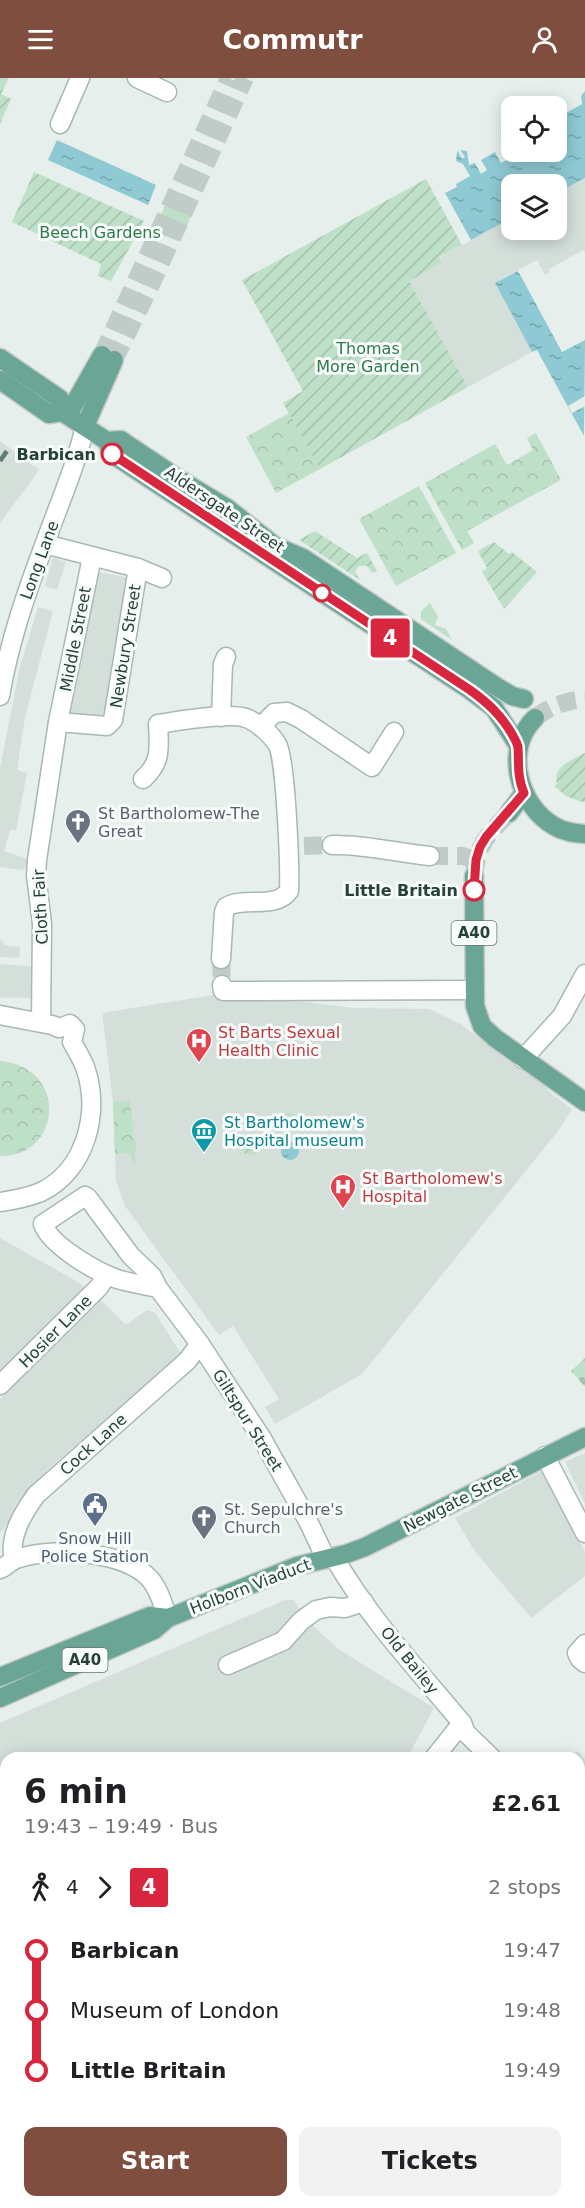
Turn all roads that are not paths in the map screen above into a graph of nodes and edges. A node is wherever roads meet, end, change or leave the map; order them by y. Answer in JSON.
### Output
{"nodes":[{"id":1,"x":80,"y":78,"type":"edge"},
{"id":2,"x":137,"y":78,"type":"edge"},
{"id":3,"x":167,"y":92,"type":"dead end"},
{"id":4,"x":60,"y":124,"type":"dead end"},
{"id":5,"x":0,"y":358,"type":"edge"},
{"id":6,"x":0,"y":380,"type":"edge"},
{"id":7,"x":65,"y":413,"type":"junction"},
{"id":8,"x":85,"y":426,"type":"junction"},
{"id":9,"x":107,"y":441,"type":"junction"},
{"id":10,"x":45,"y":544,"type":"junction"},
{"id":11,"x":92,"y":557,"type":"junction"},
{"id":12,"x":138,"y":568,"type":"junction"},
{"id":13,"x":162,"y":578,"type":"dead end"},
{"id":14,"x":226,"y":657,"type":"dead end"},
{"id":15,"x":0,"y":696,"type":"edge"},
{"id":16,"x":524,"y":699,"type":"dead end"},
{"id":17,"x":221,"y":717,"type":"junction"},
{"id":18,"x":535,"y":718,"type":"tunnel mouth"},
{"id":19,"x":58,"y":722,"type":"junction"},
{"id":20,"x":261,"y":727,"type":"junction"},
{"id":21,"x":394,"y":732,"type":"dead end"},
{"id":22,"x":518,"y":745,"type":"junction"},
{"id":23,"x":143,"y":779,"type":"dead end"},
{"id":24,"x":524,"y":793,"type":"junction"},
{"id":25,"x":509,"y":813,"type":"tunnel mouth"},
{"id":26,"x":585,"y":834,"type":"edge"},
{"id":27,"x":333,"y":845,"type":"tunnel mouth"},
{"id":28,"x":430,"y":856,"type":"tunnel mouth"},
{"id":29,"x":474,"y":876,"type":"tunnel mouth"},
{"id":30,"x":221,"y":959,"type":"tunnel mouth"},
{"id":31,"x":585,"y":974,"type":"edge"},
{"id":32,"x":222,"y":985,"type":"dead end"},
{"id":33,"x":473,"y":990,"type":"junction"},
{"id":34,"x":0,"y":1015,"type":"edge"},
{"id":35,"x":41,"y":1022,"type":"junction"},
{"id":36,"x":523,"y":1059,"type":"junction"},
{"id":37,"x":585,"y":1102,"type":"edge"},
{"id":38,"x":0,"y":1202,"type":"edge"},
{"id":39,"x":107,"y":1275,"type":"junction"},
{"id":40,"x":158,"y":1288,"type":"junction"},
{"id":41,"x":200,"y":1344,"type":"junction"},
{"id":42,"x":0,"y":1385,"type":"edge"},
{"id":43,"x":585,"y":1437,"type":"edge"},
{"id":44,"x":545,"y":1456,"type":"junction"},
{"id":45,"x":585,"y":1533,"type":"edge"},
{"id":46,"x":330,"y":1558,"type":"junction"},
{"id":47,"x":7,"y":1564,"type":"edge"},
{"id":48,"x":364,"y":1602,"type":"junction"},
{"id":49,"x":168,"y":1618,"type":"junction"},
{"id":50,"x":585,"y":1644,"type":"edge"},
{"id":51,"x":585,"y":1663,"type":"edge"},
{"id":52,"x":228,"y":1665,"type":"dead end"},
{"id":53,"x":0,"y":1677,"type":"edge"},
{"id":54,"x":0,"y":1698,"type":"edge"},
{"id":55,"x":462,"y":1723,"type":"junction"},
{"id":56,"x":439,"y":1752,"type":"edge"},
{"id":57,"x":486,"y":1752,"type":"edge"}],
"edges":[{"from":1,"to":4,"type":"street"},
{"from":2,"to":3,"type":"street"},
{"from":5,"to":7,"type":"main road","name":"Aldersgate Street"},
{"from":6,"to":7,"type":"main road","name":"Aldersgate Street"},
{"from":7,"to":8,"type":"main road","name":"Aldersgate Street"},
{"from":7,"to":8,"type":"main road"},
{"from":8,"to":9,"type":"main road","name":"Aldersgate Street"},
{"from":8,"to":10,"type":"street","name":"Long Lane"},
{"from":9,"to":16,"type":"main road","name":"Aldersgate Street"},
{"from":9,"to":22,"type":"main road","name":"Aldersgate Street"},
{"from":10,"to":11,"type":"street"},
{"from":10,"to":15,"type":"street","name":"Long Lane"},
{"from":11,"to":12,"type":"street"},
{"from":11,"to":19,"type":"street","name":"Middle Street"},
{"from":12,"to":13,"type":"street"},
{"from":12,"to":19,"type":"street","name":"Newbury Street"},
{"from":14,"to":17,"type":"street"},
{"from":17,"to":20,"type":"street"},
{"from":17,"to":23,"type":"street"},
{"from":18,"to":22,"type":"main road"},
{"from":19,"to":35,"type":"street","name":"Cloth Fair"},
{"from":20,"to":21,"type":"street"},
{"from":20,"to":30,"type":"street"},
{"from":22,"to":24,"type":"main road"},
{"from":24,"to":25,"type":"main road"},
{"from":24,"to":26,"type":"main road"},
{"from":27,"to":28,"type":"street"},
{"from":29,"to":33,"type":"main road","number":"A40"},
{"from":31,"to":36,"type":"street"},
{"from":32,"to":33,"type":"street"},
{"from":33,"to":36,"type":"main road","number":"A40"},
{"from":34,"to":35,"type":"street"},
{"from":35,"to":38,"type":"street"},
{"from":36,"to":37,"type":"main road","number":"A40"},
{"from":39,"to":40,"type":"street"},
{"from":39,"to":40,"type":"street","name":"Giltspur Street"},
{"from":39,"to":42,"type":"street","name":"Hosier Lane"},
{"from":40,"to":41,"type":"street","name":"Giltspur Street"},
{"from":41,"to":46,"type":"street","name":"Giltspur Street"},
{"from":41,"to":47,"type":"street","name":"Cock Lane"},
{"from":43,"to":44,"type":"main road","name":"Newgate Street","number":"A40"},
{"from":44,"to":45,"type":"street"},
{"from":44,"to":46,"type":"main road","name":"Newgate Street","number":"A40"},
{"from":46,"to":48,"type":"street","name":"Old Bailey"},
{"from":46,"to":49,"type":"main road","name":"Holborn Viaduct","number":"A40"},
{"from":47,"to":49,"type":"street"},
{"from":48,"to":52,"type":"street"},
{"from":48,"to":55,"type":"street","name":"Old Bailey"},
{"from":49,"to":53,"type":"main road","name":"Holborn Viaduct","number":"A40"},
{"from":49,"to":54,"type":"main road","name":"Holborn Viaduct","number":"A40"},
{"from":50,"to":51,"type":"street"},
{"from":55,"to":56,"type":"street"},
{"from":55,"to":57,"type":"street","name":"Old Bailey"}]}
